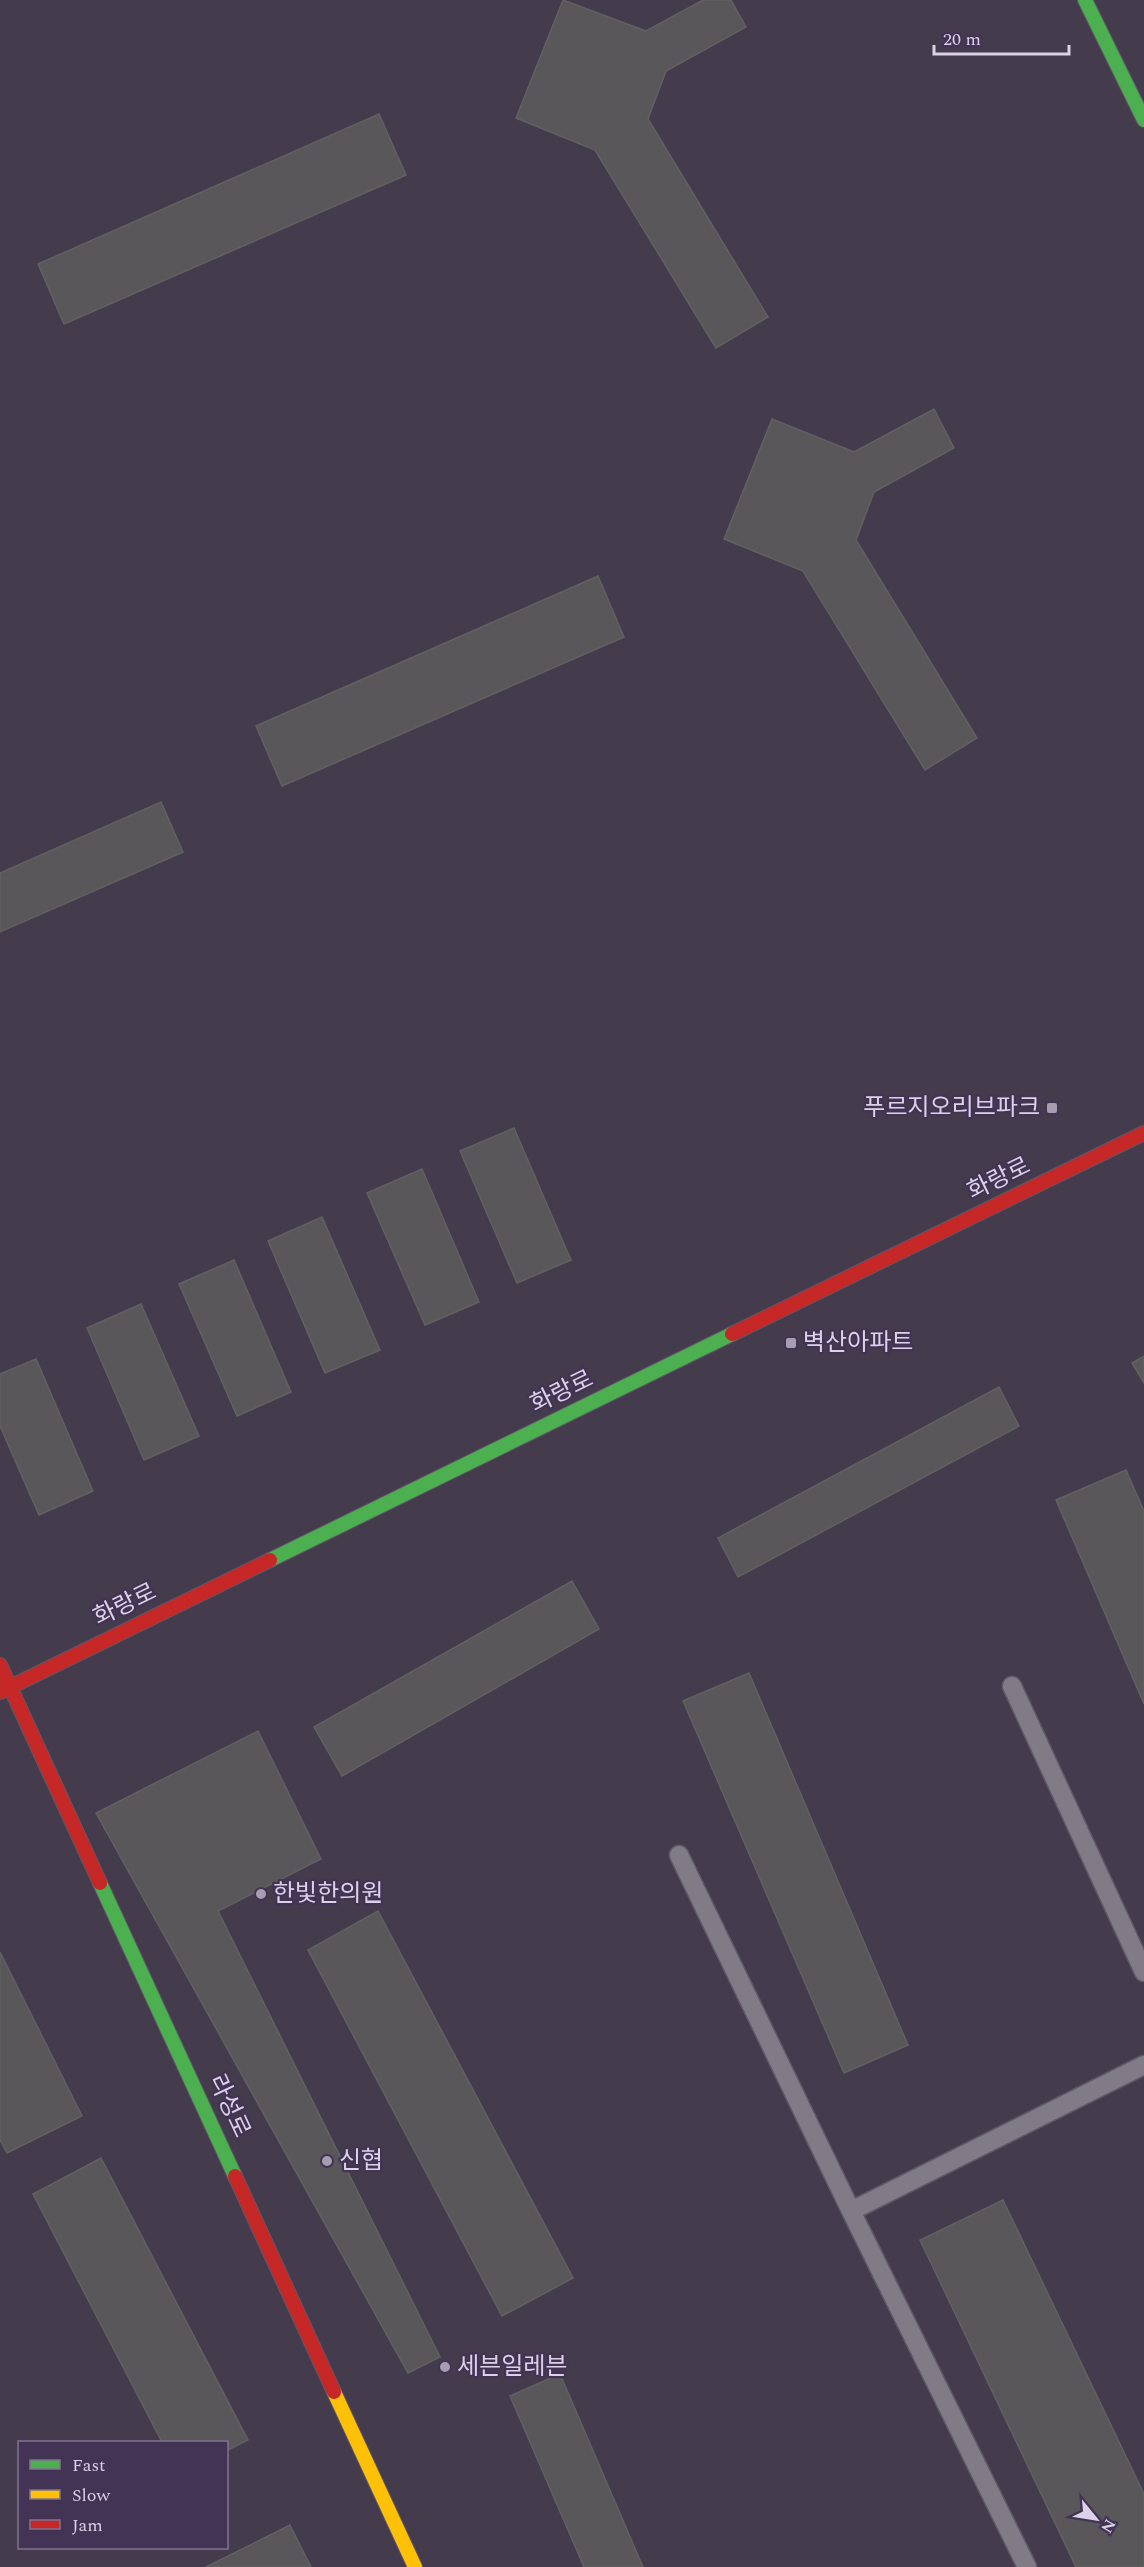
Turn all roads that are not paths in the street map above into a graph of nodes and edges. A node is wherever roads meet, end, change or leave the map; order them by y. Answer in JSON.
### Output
{"nodes":[{"id":1,"x":1084,"y":0,"type":"edge"},
{"id":2,"x":1144,"y":120,"type":"edge"},
{"id":3,"x":1144,"y":1133,"type":"edge"},
{"id":4,"x":0,"y":1665,"type":"edge"},
{"id":5,"x":1012,"y":1686,"type":"dead end"},
{"id":6,"x":6,"y":1689,"type":"edge"},
{"id":7,"x":679,"y":1855,"type":"dead end"},
{"id":8,"x":1144,"y":1972,"type":"edge"},
{"id":9,"x":1144,"y":2065,"type":"edge"},
{"id":10,"x":851,"y":2211,"type":"junction"},
{"id":11,"x":415,"y":2567,"type":"edge"},
{"id":12,"x":1027,"y":2567,"type":"edge"}],
"edges":[{"from":1,"to":2,"type":"street"},
{"from":3,"to":6,"type":"street","name":"화랑로"},
{"from":4,"to":6,"type":"street","name":"라성로"},
{"from":5,"to":8,"type":"lane"},
{"from":6,"to":11,"type":"street","name":"라성로"},
{"from":7,"to":10,"type":"lane"},
{"from":9,"to":10,"type":"lane"},
{"from":10,"to":12,"type":"lane"}]}
